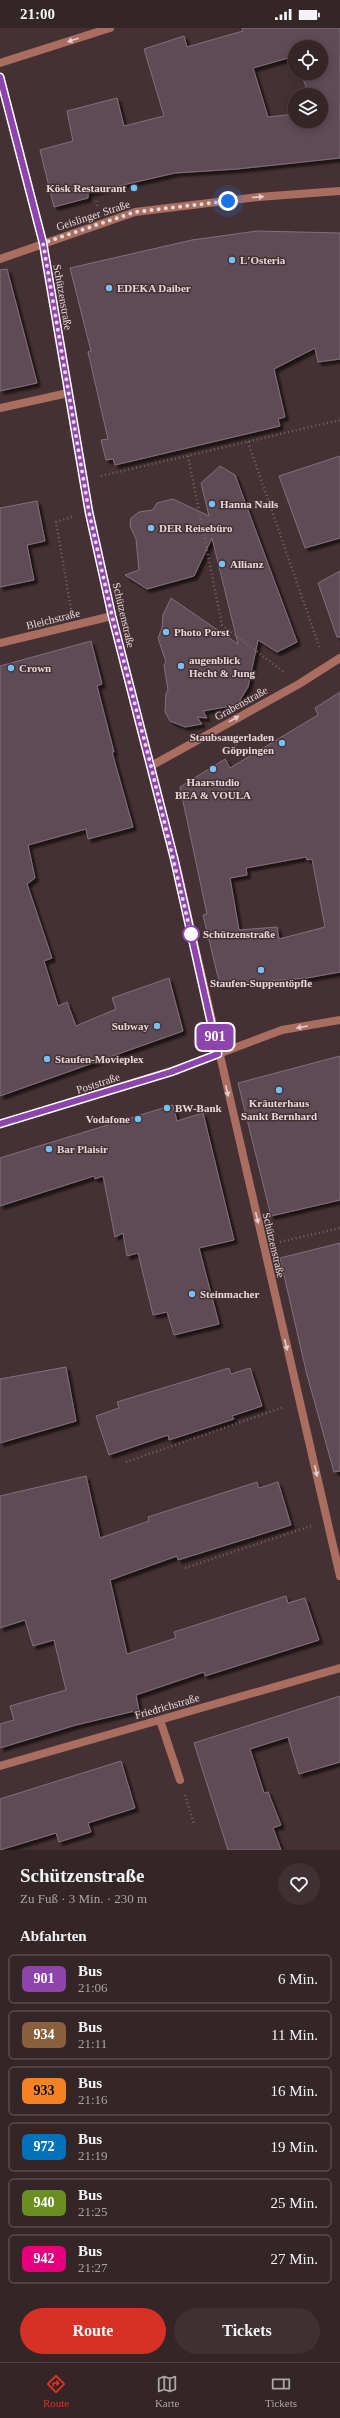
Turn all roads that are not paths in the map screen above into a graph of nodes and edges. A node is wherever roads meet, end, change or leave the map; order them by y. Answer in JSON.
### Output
{"nodes":[{"id":1,"x":110,"y":28,"type":"edge"},
{"id":2,"x":0,"y":63,"type":"edge"},
{"id":3,"x":0,"y":77,"type":"edge"},
{"id":4,"x":340,"y":191,"type":"edge"},
{"id":5,"x":43,"y":243,"type":"junction"},
{"id":6,"x":0,"y":259,"type":"edge"},
{"id":7,"x":68,"y":393,"type":"junction"},
{"id":8,"x":0,"y":408,"type":"edge"},
{"id":9,"x":112,"y":616,"type":"junction"},
{"id":10,"x":0,"y":643,"type":"edge"},
{"id":11,"x":340,"y":658,"type":"edge"},
{"id":12,"x":151,"y":766,"type":"junction"},
{"id":13,"x":340,"y":1020,"type":"edge"},
{"id":14,"x":218,"y":1054,"type":"junction"},
{"id":15,"x":0,"y":1124,"type":"edge"},
{"id":16,"x":340,"y":1576,"type":"edge"},
{"id":17,"x":340,"y":1668,"type":"edge"},
{"id":18,"x":160,"y":1720,"type":"junction"},
{"id":19,"x":0,"y":1766,"type":"edge"},
{"id":20,"x":180,"y":1780,"type":"dead end"}],
"edges":[{"from":1,"to":2,"type":"street","one_way":true},
{"from":3,"to":5,"type":"street","name":"Schützenstraße"},
{"from":5,"to":4,"type":"street","name":"Geislinger Straße","one_way":true},
{"from":5,"to":6,"type":"street","name":"Geislinger Straße"},
{"from":5,"to":7,"type":"street","name":"Schützenstraße"},
{"from":7,"to":8,"type":"street"},
{"from":7,"to":9,"type":"street","name":"Schützenstraße"},
{"from":9,"to":10,"type":"street","name":"Bleichstraße"},
{"from":9,"to":12,"type":"street","name":"Schützenstraße"},
{"from":12,"to":11,"type":"street","name":"Grabenstraße","one_way":true},
{"from":12,"to":14,"type":"street","name":"Schützenstraße"},
{"from":13,"to":14,"type":"street","name":"Poststraße","one_way":true},
{"from":14,"to":15,"type":"street","name":"Poststraße"},
{"from":14,"to":16,"type":"street","name":"Schützenstraße","one_way":true},
{"from":17,"to":18,"type":"street","name":"Friedrichstraße"},
{"from":18,"to":19,"type":"street","name":"Friedrichstraße"},
{"from":18,"to":20,"type":"street"}]}
